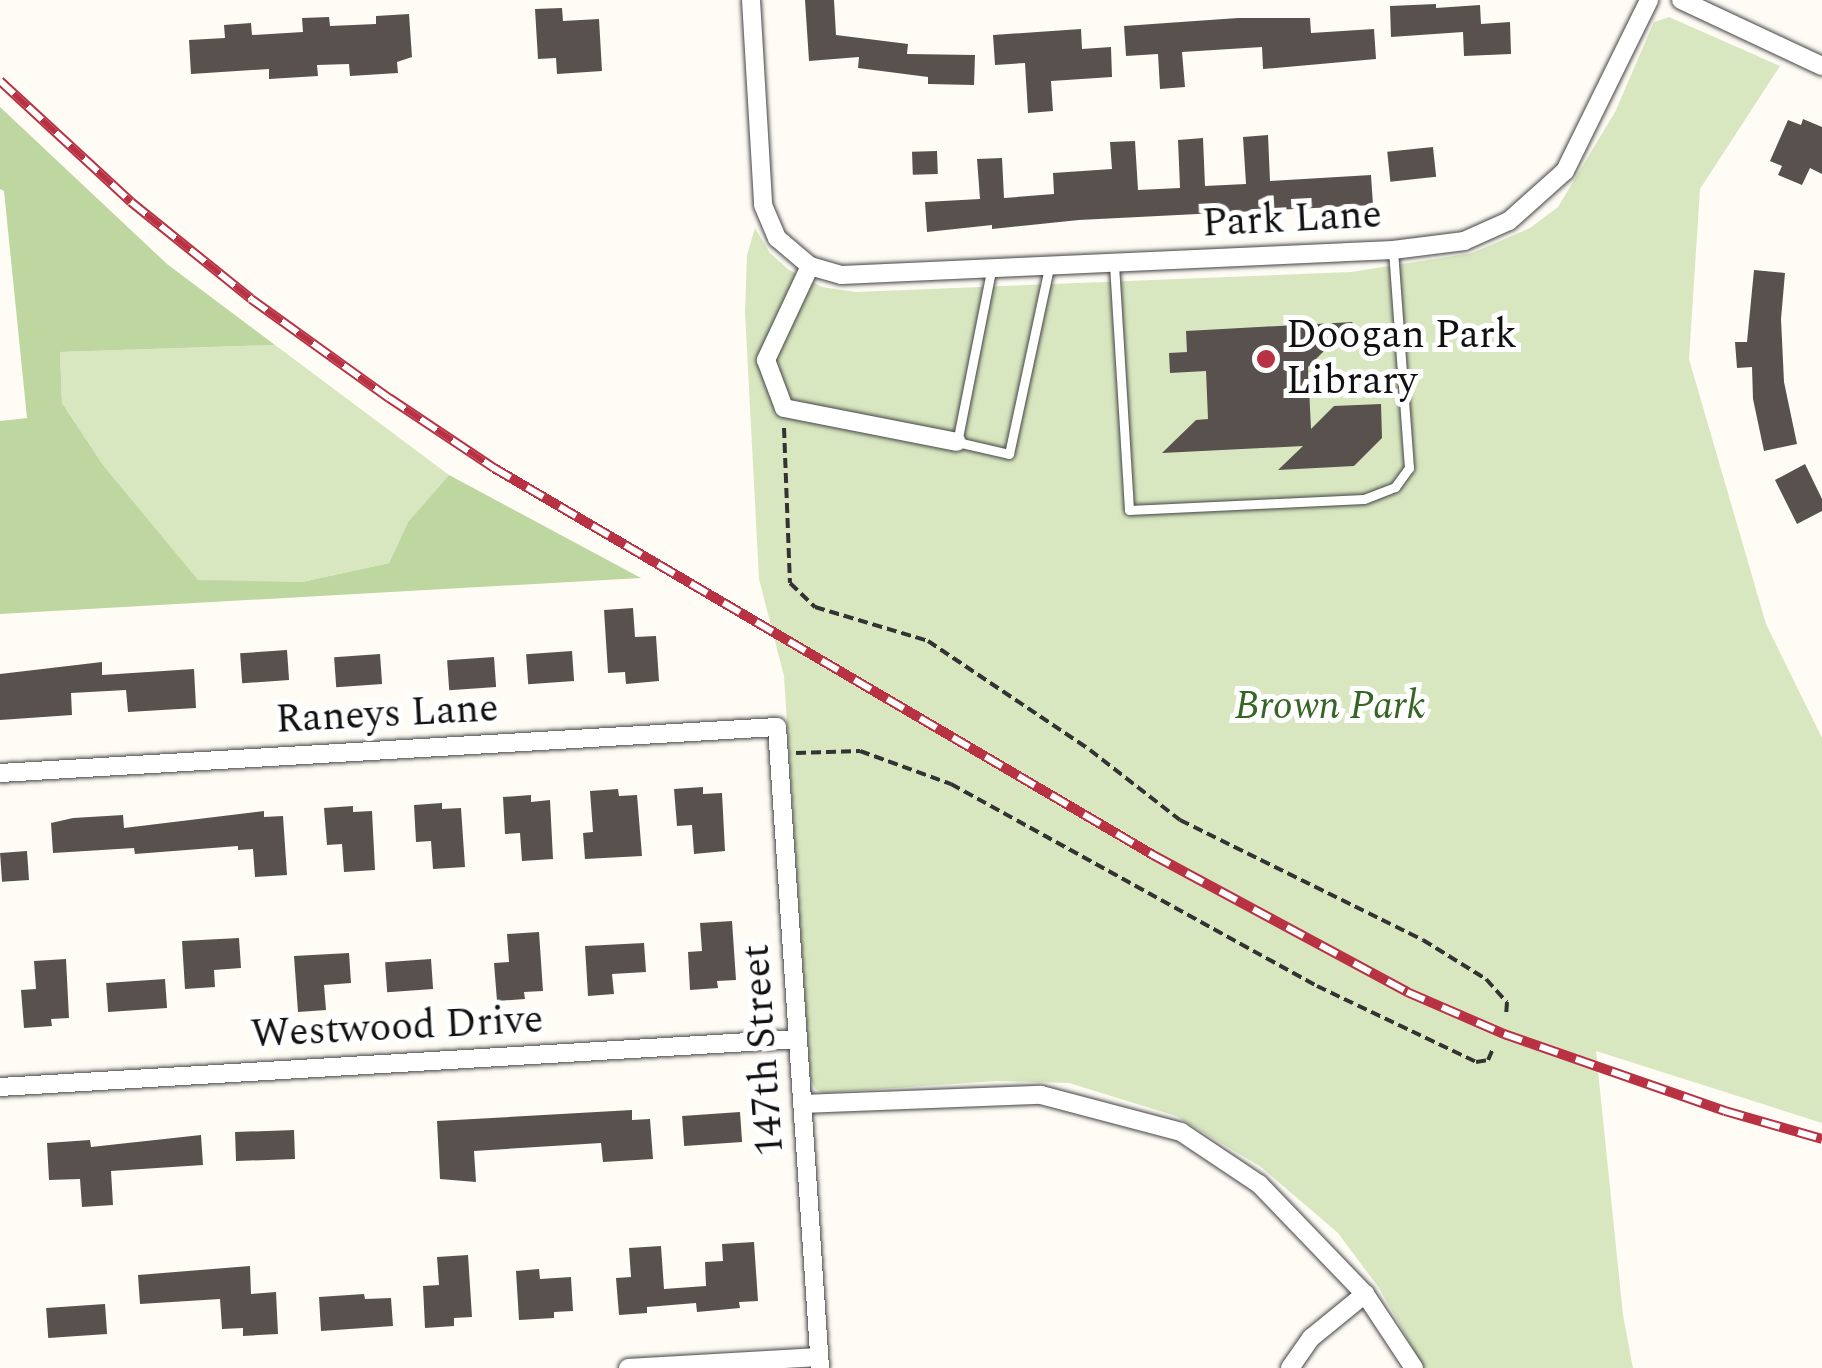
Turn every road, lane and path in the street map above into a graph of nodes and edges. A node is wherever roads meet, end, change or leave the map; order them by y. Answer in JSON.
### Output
{"nodes":[{"id":1,"x":751,"y":0,"type":"edge"},
{"id":2,"x":1649,"y":0,"type":"edge"},
{"id":3,"x":1681,"y":0,"type":"edge"},
{"id":4,"x":1822,"y":66,"type":"edge"},
{"id":5,"x":1393,"y":250,"type":"junction"},
{"id":6,"x":1114,"y":264,"type":"junction"},
{"id":7,"x":810,"y":266,"type":"junction"},
{"id":8,"x":1050,"y":268,"type":"junction"},
{"id":9,"x":991,"y":271,"type":"junction"},
{"id":10,"x":784,"y":408,"type":"junction"},
{"id":11,"x":957,"y":442,"type":"junction"},
{"id":12,"x":777,"y":726,"type":"joint"},
{"id":13,"x":779,"y":753,"type":"junction"},
{"id":14,"x":0,"y":773,"type":"edge"},
{"id":15,"x":1506,"y":1017,"type":"dead end"},
{"id":16,"x":798,"y":1039,"type":"junction"},
{"id":17,"x":1493,"y":1049,"type":"dead end"},
{"id":18,"x":0,"y":1087,"type":"edge"},
{"id":19,"x":802,"y":1104,"type":"junction"},
{"id":20,"x":1364,"y":1294,"type":"junction"},
{"id":21,"x":820,"y":1362,"type":"edge"},
{"id":22,"x":628,"y":1368,"type":"edge"},
{"id":23,"x":1290,"y":1368,"type":"edge"},
{"id":24,"x":1414,"y":1368,"type":"edge"}],
"edges":[{"from":1,"to":7,"type":"street"},
{"from":2,"to":5,"type":"street","name":"Park Lane"},
{"from":3,"to":4,"type":"street"},
{"from":5,"to":6,"type":"street","name":"Park Lane"},
{"from":5,"to":6,"type":"lane"},
{"from":6,"to":8,"type":"street","name":"Park Lane"},
{"from":7,"to":9,"type":"street","name":"Park Lane"},
{"from":7,"to":10,"type":"street"},
{"from":8,"to":9,"type":"street","name":"Park Lane"},
{"from":8,"to":11,"type":"lane"},
{"from":9,"to":11,"type":"lane"},
{"from":10,"to":11,"type":"street"},
{"from":10,"to":15,"type":"path"},
{"from":12,"to":13,"type":"street","name":"147th Street"},
{"from":12,"to":14,"type":"street","name":"Raneys Lane"},
{"from":13,"to":16,"type":"street","name":"147th Street"},
{"from":13,"to":17,"type":"path"},
{"from":16,"to":18,"type":"street","name":"Westwood Drive"},
{"from":16,"to":19,"type":"street","name":"147th Street"},
{"from":19,"to":20,"type":"street"},
{"from":19,"to":21,"type":"street","name":"147th Street"},
{"from":20,"to":23,"type":"street"},
{"from":20,"to":24,"type":"street"},
{"from":21,"to":22,"type":"street"}]}
